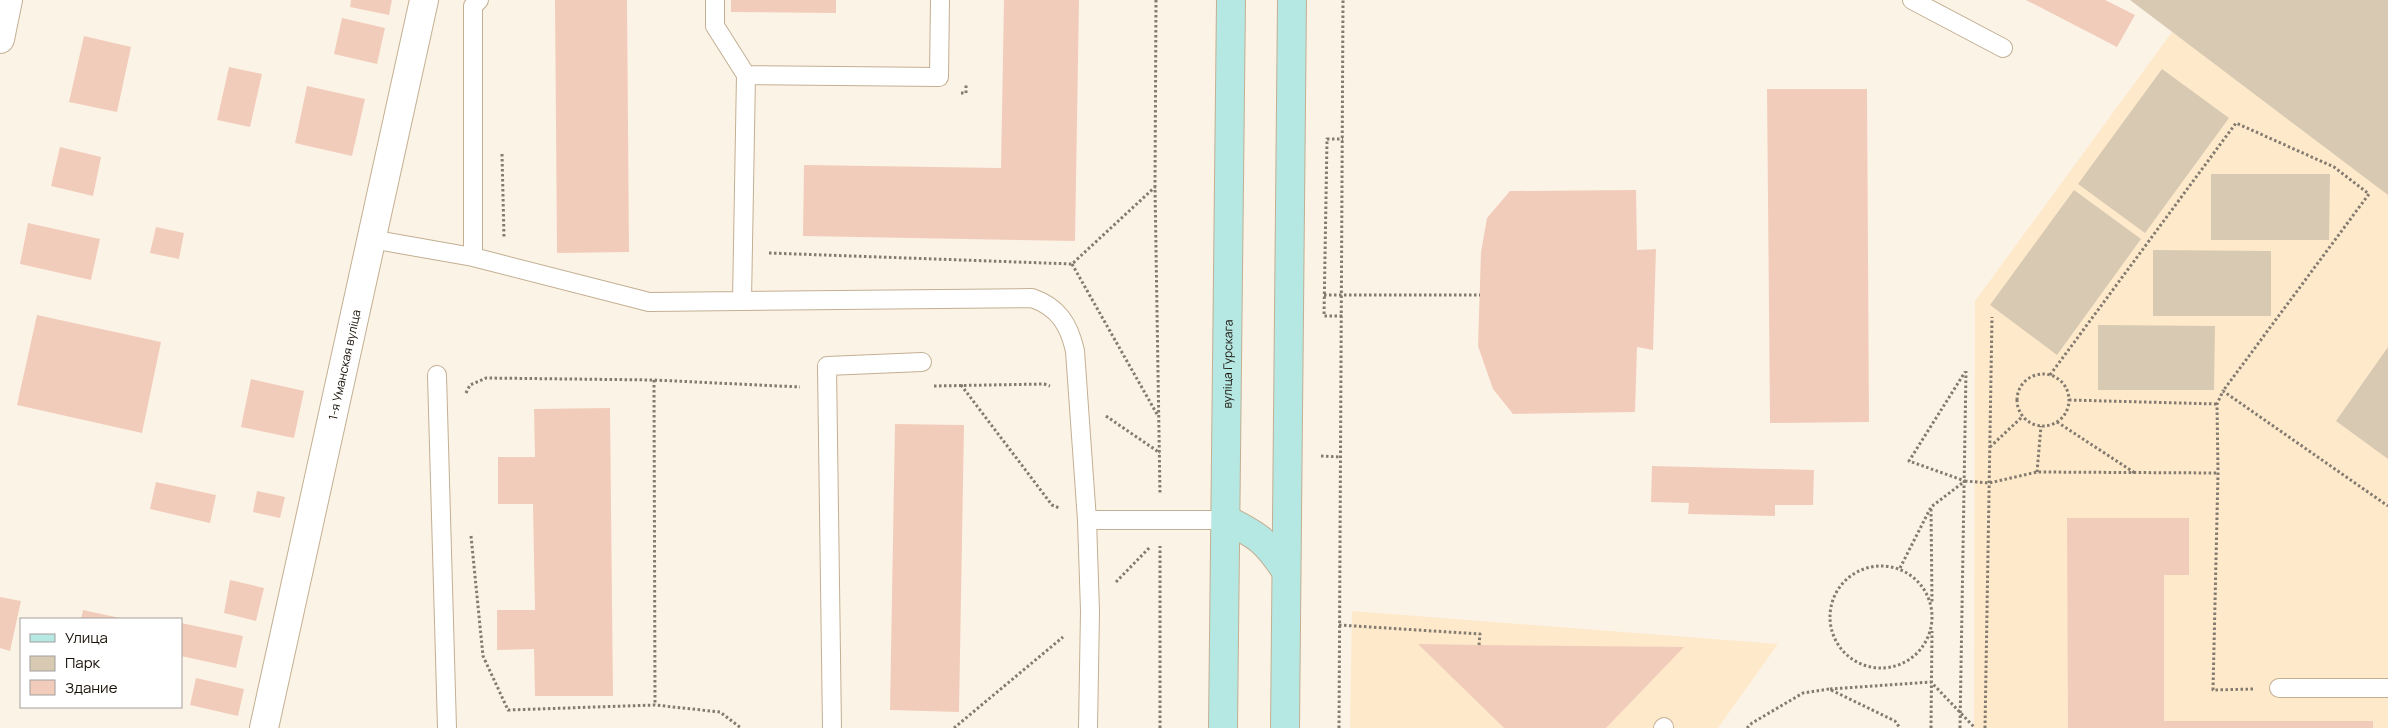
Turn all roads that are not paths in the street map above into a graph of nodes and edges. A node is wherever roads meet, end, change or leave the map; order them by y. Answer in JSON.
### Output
{"nodes":[{"id":1,"x":8,"y":0,"type":"edge"},
{"id":2,"x":424,"y":0,"type":"edge"},
{"id":3,"x":479,"y":0,"type":"edge"},
{"id":4,"x":715,"y":0,"type":"edge"},
{"id":5,"x":940,"y":0,"type":"edge"},
{"id":6,"x":1232,"y":0,"type":"edge"},
{"id":7,"x":1292,"y":0,"type":"edge"},
{"id":8,"x":1912,"y":0,"type":"edge"},
{"id":9,"x":0,"y":39,"type":"edge"},
{"id":10,"x":2003,"y":48,"type":"dead end"},
{"id":11,"x":746,"y":76,"type":"junction"},
{"id":12,"x":371,"y":239,"type":"junction"},
{"id":13,"x":473,"y":257,"type":"junction"},
{"id":14,"x":742,"y":301,"type":"junction"},
{"id":15,"x":922,"y":362,"type":"dead end"},
{"id":16,"x":437,"y":375,"type":"dead end"},
{"id":17,"x":1087,"y":520,"type":"junction"},
{"id":18,"x":1227,"y":520,"type":"junction"},
{"id":19,"x":1286,"y":571,"type":"junction"},
{"id":20,"x":2279,"y":688,"type":"road end"},
{"id":21,"x":2388,"y":688,"type":"edge"},
{"id":22,"x":264,"y":728,"type":"edge"},
{"id":23,"x":447,"y":728,"type":"edge"},
{"id":24,"x":832,"y":728,"type":"edge"},
{"id":25,"x":1088,"y":728,"type":"edge"},
{"id":26,"x":1223,"y":728,"type":"edge"},
{"id":27,"x":1285,"y":728,"type":"edge"}],
"edges":[{"from":1,"to":9,"type":"street"},
{"from":2,"to":12,"type":"street","name":"1-я Уманская вуліца"},
{"from":3,"to":13,"type":"lane"},
{"from":4,"to":11,"type":"lane"},
{"from":5,"to":11,"type":"lane"},
{"from":6,"to":18,"type":"main road","name":"вуліца Гурскага"},
{"from":7,"to":19,"type":"main road"},
{"from":8,"to":10,"type":"lane"},
{"from":11,"to":14,"type":"lane"},
{"from":12,"to":13,"type":"lane"},
{"from":12,"to":22,"type":"street","name":"1-я Уманская вуліца"},
{"from":13,"to":14,"type":"lane"},
{"from":14,"to":17,"type":"lane"},
{"from":15,"to":24,"type":"lane"},
{"from":16,"to":23,"type":"lane"},
{"from":17,"to":18,"type":"lane"},
{"from":17,"to":25,"type":"lane"},
{"from":18,"to":19,"type":"main road"},
{"from":18,"to":26,"type":"main road","name":"вуліца Гурскага"},
{"from":19,"to":27,"type":"main road"},
{"from":20,"to":21,"type":"lane"}]}
